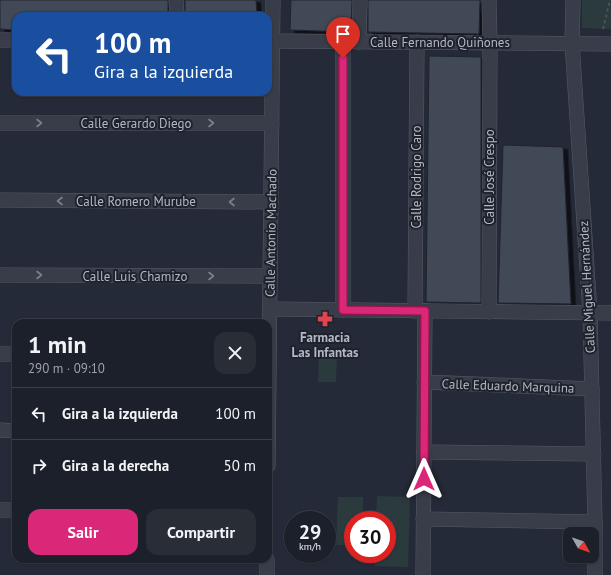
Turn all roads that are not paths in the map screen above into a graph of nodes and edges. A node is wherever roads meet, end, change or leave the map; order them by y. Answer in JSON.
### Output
{"nodes":[{"id":1,"x":176,"y":0,"type":"edge"},
{"id":2,"x":273,"y":0,"type":"edge"},
{"id":3,"x":360,"y":0,"type":"edge"},
{"id":4,"x":489,"y":0,"type":"edge"},
{"id":5,"x":573,"y":0,"type":"edge"},
{"id":6,"x":177,"y":12,"type":"edge"},
{"id":7,"x":272,"y":14,"type":"edge"},
{"id":8,"x":0,"y":40,"type":"edge"},
{"id":9,"x":12,"y":40,"type":"edge"},
{"id":10,"x":272,"y":41,"type":"edge"},
{"id":11,"x":344,"y":42,"type":"junction"},
{"id":12,"x":359,"y":42,"type":"junction"},
{"id":13,"x":417,"y":42,"type":"junction"},
{"id":14,"x":490,"y":43,"type":"junction"},
{"id":15,"x":572,"y":43,"type":"junction"},
{"id":16,"x":611,"y":44,"type":"edge"},
{"id":17,"x":271,"y":96,"type":"edge"},
{"id":18,"x":0,"y":123,"type":"edge"},
{"id":19,"x":272,"y":123,"type":"junction"},
{"id":20,"x":0,"y":200,"type":"edge"},
{"id":21,"x":271,"y":202,"type":"junction"},
{"id":22,"x":0,"y":275,"type":"edge"},
{"id":23,"x":270,"y":276,"type":"junction"},
{"id":24,"x":270,"y":310,"type":"junction"},
{"id":25,"x":343,"y":310,"type":"junction"},
{"id":26,"x":420,"y":311,"type":"junction"},
{"id":27,"x":489,"y":312,"type":"junction"},
{"id":28,"x":590,"y":312,"type":"junction"},
{"id":29,"x":611,"y":313,"type":"edge"},
{"id":30,"x":270,"y":319,"type":"edge"},
{"id":31,"x":0,"y":354,"type":"edge"},
{"id":32,"x":12,"y":354,"type":"edge"},
{"id":33,"x":424,"y":382,"type":"junction"},
{"id":34,"x":592,"y":389,"type":"junction"},
{"id":35,"x":0,"y":430,"type":"edge"},
{"id":36,"x":12,"y":431,"type":"edge"},
{"id":37,"x":424,"y":452,"type":"junction"},
{"id":38,"x":594,"y":454,"type":"junction"},
{"id":39,"x":0,"y":510,"type":"edge"},
{"id":40,"x":12,"y":510,"type":"edge"},
{"id":41,"x":423,"y":519,"type":"junction"},
{"id":42,"x":595,"y":522,"type":"junction"},
{"id":43,"x":267,"y":563,"type":"edge"},
{"id":44,"x":267,"y":575,"type":"edge"},
{"id":45,"x":423,"y":575,"type":"edge"},
{"id":46,"x":595,"y":575,"type":"edge"}],
"edges":[{"from":1,"to":6,"type":"street"},
{"from":2,"to":7,"type":"street","name":"Calle Antonio Machado"},
{"from":3,"to":12,"type":"street"},
{"from":4,"to":14,"type":"street","name":"Calle José Crespo"},
{"from":5,"to":15,"type":"street","name":"Calle Miguel Hernández"},
{"from":8,"to":9,"type":"street"},
{"from":10,"to":11,"type":"street","name":"Calle Fernando Quiñones"},
{"from":11,"to":12,"type":"street","name":"Calle Fernando Quiñones"},
{"from":11,"to":25,"type":"street"},
{"from":12,"to":13,"type":"street","name":"Calle Fernando Quiñones"},
{"from":13,"to":14,"type":"street","name":"Calle Fernando Quiñones"},
{"from":13,"to":26,"type":"street","name":"Calle Rodrigo Caro"},
{"from":14,"to":15,"type":"street","name":"Calle Fernando Quiñones"},
{"from":14,"to":27,"type":"street","name":"Calle José Crespo"},
{"from":15,"to":16,"type":"street","name":"Calle Fernando Quiñones"},
{"from":15,"to":28,"type":"street","name":"Calle Miguel Hernández"},
{"from":17,"to":19,"type":"street","name":"Calle Antonio Machado"},
{"from":18,"to":19,"type":"street","name":"Calle Gerardo Diego","one_way":true},
{"from":19,"to":21,"type":"street","name":"Calle Antonio Machado"},
{"from":21,"to":20,"type":"street","name":"Calle Romero Murube","one_way":true},
{"from":21,"to":23,"type":"street","name":"Calle Antonio Machado"},
{"from":22,"to":23,"type":"street","name":"Calle Luis Chamizo","one_way":true},
{"from":23,"to":24,"type":"street","name":"Calle Antonio Machado"},
{"from":24,"to":25,"type":"street"},
{"from":24,"to":30,"type":"street","name":"Calle Antonio Machado"},
{"from":25,"to":26,"type":"street"},
{"from":26,"to":27,"type":"street"},
{"from":26,"to":33,"type":"street","name":"Calle Rodrigo Caro"},
{"from":27,"to":28,"type":"street"},
{"from":28,"to":29,"type":"street"},
{"from":28,"to":34,"type":"street","name":"Calle Miguel Hernández"},
{"from":31,"to":32,"type":"street"},
{"from":33,"to":34,"type":"street","name":"Calle Eduardo Marquina"},
{"from":33,"to":37,"type":"street","name":"Calle Rodrigo Caro"},
{"from":34,"to":38,"type":"street","name":"Calle Miguel Hernández"},
{"from":35,"to":36,"type":"street"},
{"from":37,"to":38,"type":"street"},
{"from":37,"to":41,"type":"street","name":"Calle Rodrigo Caro"},
{"from":38,"to":42,"type":"street","name":"Calle Miguel Hernández"},
{"from":39,"to":40,"type":"street"},
{"from":41,"to":42,"type":"street"},
{"from":41,"to":45,"type":"street","name":"Calle Rodrigo Caro"},
{"from":42,"to":46,"type":"street","name":"Calle Miguel Hernández"},
{"from":43,"to":44,"type":"street"}]}
